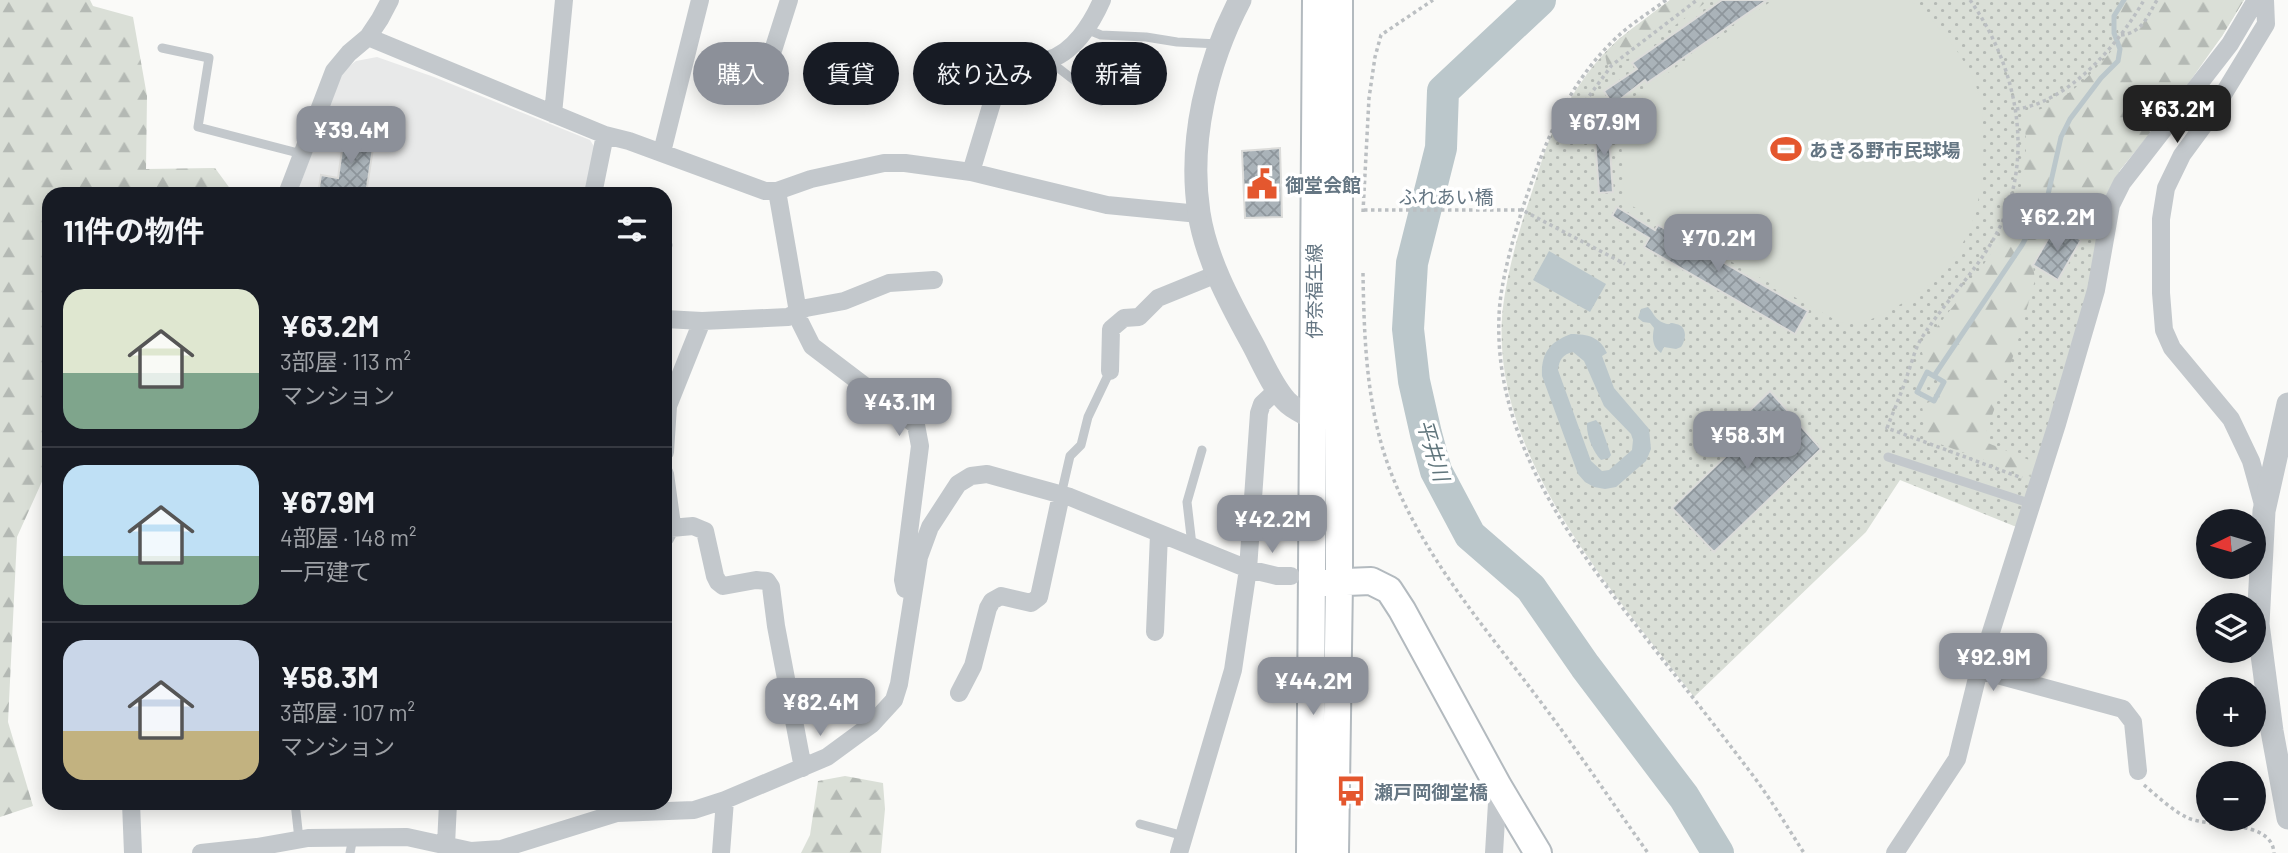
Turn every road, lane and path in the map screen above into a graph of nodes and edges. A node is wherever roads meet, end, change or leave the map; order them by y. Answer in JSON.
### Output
{"nodes":[{"id":1,"x":390,"y":0,"type":"edge"},
{"id":2,"x":564,"y":0,"type":"edge"},
{"id":3,"x":700,"y":0,"type":"edge"},
{"id":4,"x":789,"y":0,"type":"edge"},
{"id":5,"x":1102,"y":0,"type":"edge"},
{"id":6,"x":1240,"y":0,"type":"edge"},
{"id":7,"x":1316,"y":0,"type":"edge"},
{"id":8,"x":1339,"y":0,"type":"edge"},
{"id":9,"x":1433,"y":0,"type":"edge"},
{"id":10,"x":1666,"y":0,"type":"edge"},
{"id":11,"x":1697,"y":0,"type":"edge"},
{"id":12,"x":1970,"y":0,"type":"edge"},
{"id":13,"x":2144,"y":0,"type":"edge"},
{"id":14,"x":2157,"y":0,"type":"edge"},
{"id":15,"x":2256,"y":0,"type":"edge"},
{"id":16,"x":2265,"y":0,"type":"edge"},
{"id":17,"x":1086,"y":29,"type":"junction"},
{"id":18,"x":2119,"y":35,"type":"junction"},
{"id":19,"x":368,"y":37,"type":"junction"},
{"id":20,"x":776,"y":42,"type":"edge"},
{"id":21,"x":1221,"y":44,"type":"junction"},
{"id":22,"x":162,"y":48,"type":"dead end"},
{"id":23,"x":1057,"y":56,"type":"edge"},
{"id":24,"x":1057,"y":67,"type":"edge"},
{"id":25,"x":1071,"y":78,"type":"edge"},
{"id":26,"x":991,"y":105,"type":"edge"},
{"id":27,"x":1581,"y":107,"type":"dead end"},
{"id":28,"x":2016,"y":109,"type":"junction"},
{"id":29,"x":553,"y":114,"type":"junction"},
{"id":30,"x":605,"y":135,"type":"junction"},
{"id":31,"x":662,"y":152,"type":"junction"},
{"id":32,"x":302,"y":154,"type":"junction"},
{"id":33,"x":971,"y":172,"type":"junction"},
{"id":34,"x":290,"y":187,"type":"edge"},
{"id":35,"x":594,"y":187,"type":"edge"},
{"id":36,"x":778,"y":191,"type":"junction"},
{"id":37,"x":1363,"y":210,"type":"junction"},
{"id":38,"x":1522,"y":210,"type":"junction"},
{"id":39,"x":1199,"y":214,"type":"junction"},
{"id":40,"x":1363,"y":223,"type":"dead end"},
{"id":41,"x":1363,"y":261,"type":"dead end"},
{"id":42,"x":1625,"y":264,"type":"dead end"},
{"id":43,"x":1217,"y":274,"type":"junction"},
{"id":44,"x":934,"y":280,"type":"dead end"},
{"id":45,"x":798,"y":312,"type":"junction"},
{"id":46,"x":672,"y":319,"type":"edge"},
{"id":47,"x":702,"y":321,"type":"junction"},
{"id":48,"x":1110,"y":371,"type":"joint"},
{"id":49,"x":1278,"y":389,"type":"junction"},
{"id":50,"x":672,"y":396,"type":"edge"},
{"id":51,"x":2286,"y":417,"type":"edge"},
{"id":52,"x":1313,"y":418,"type":"junction"},
{"id":53,"x":1202,"y":450,"type":"dead end"},
{"id":54,"x":1888,"y":457,"type":"dead end"},
{"id":55,"x":2038,"y":484,"type":"junction"},
{"id":56,"x":1061,"y":495,"type":"junction"},
{"id":57,"x":2032,"y":504,"type":"junction"},
{"id":58,"x":2263,"y":509,"type":"edge"},
{"id":59,"x":2265,"y":509,"type":"edge"},
{"id":60,"x":672,"y":532,"type":"edge"},
{"id":61,"x":1159,"y":534,"type":"junction"},
{"id":62,"x":1192,"y":547,"type":"junction"},
{"id":63,"x":1248,"y":569,"type":"junction"},
{"id":64,"x":1301,"y":579,"type":"junction"},
{"id":65,"x":2260,"y":579,"type":"edge"},
{"id":66,"x":1339,"y":582,"type":"junction"},
{"id":67,"x":910,"y":609,"type":"junction"},
{"id":68,"x":1155,"y":632,"type":"dead end"},
{"id":69,"x":1979,"y":670,"type":"junction"},
{"id":70,"x":959,"y":693,"type":"dead end"},
{"id":71,"x":803,"y":768,"type":"junction"},
{"id":72,"x":2138,"y":771,"type":"joint"},
{"id":73,"x":1498,"y":786,"type":"junction"},
{"id":74,"x":724,"y":800,"type":"junction"},
{"id":75,"x":672,"y":808,"type":"edge"},
{"id":76,"x":131,"y":810,"type":"edge"},
{"id":77,"x":296,"y":810,"type":"edge"},
{"id":78,"x":448,"y":810,"type":"edge"},
{"id":79,"x":637,"y":810,"type":"edge"},
{"id":80,"x":2288,"y":818,"type":"edge"},
{"id":81,"x":1140,"y":824,"type":"dead end"},
{"id":82,"x":299,"y":839,"type":"junction"},
{"id":83,"x":1181,"y":844,"type":"edge"},
{"id":84,"x":352,"y":845,"type":"edge"},
{"id":85,"x":451,"y":848,"type":"edge"},
{"id":86,"x":257,"y":850,"type":"edge"},
{"id":87,"x":133,"y":853,"type":"edge"},
{"id":88,"x":201,"y":853,"type":"edge"},
{"id":89,"x":721,"y":853,"type":"edge"},
{"id":90,"x":1310,"y":853,"type":"edge"},
{"id":91,"x":1335,"y":853,"type":"edge"},
{"id":92,"x":1494,"y":853,"type":"edge"},
{"id":93,"x":1538,"y":853,"type":"edge"},
{"id":94,"x":1648,"y":853,"type":"edge"},
{"id":95,"x":1804,"y":853,"type":"edge"},
{"id":96,"x":1895,"y":853,"type":"edge"},
{"id":97,"x":2274,"y":853,"type":"edge"}],
"edges":[{"from":1,"to":19,"type":"street"},
{"from":2,"to":29,"type":"street"},
{"from":3,"to":31,"type":"street"},
{"from":4,"to":20,"type":"street"},
{"from":5,"to":17,"type":"street"},
{"from":6,"to":21,"type":"street"},
{"from":7,"to":52,"type":"main road","name":"伊奈福生線"},
{"from":8,"to":66,"type":"main road","name":"伊奈福生線"},
{"from":9,"to":37,"type":"path"},
{"from":10,"to":38,"type":"path"},
{"from":11,"to":27,"type":"path"},
{"from":12,"to":28,"type":"path"},
{"from":13,"to":18,"type":"path"},
{"from":14,"to":18,"type":"path"},
{"from":15,"to":55,"type":"street"},
{"from":16,"to":58,"type":"street"},
{"from":17,"to":21,"type":"lane"},
{"from":17,"to":23,"type":"street"},
{"from":18,"to":28,"type":"path"},
{"from":19,"to":29,"type":"street"},
{"from":19,"to":32,"type":"street"},
{"from":21,"to":39,"type":"street"},
{"from":22,"to":32,"type":"lane"},
{"from":24,"to":25,"type":"lane"},
{"from":26,"to":33,"type":"street"},
{"from":28,"to":55,"type":"path"},
{"from":29,"to":30,"type":"street"},
{"from":30,"to":31,"type":"street"},
{"from":30,"to":35,"type":"street"},
{"from":31,"to":36,"type":"street"},
{"from":32,"to":34,"type":"street"},
{"from":33,"to":36,"type":"street"},
{"from":33,"to":39,"type":"street"},
{"from":36,"to":45,"type":"street"},
{"from":37,"to":38,"type":"path","name":"ふれあい橋"},
{"from":37,"to":40,"type":"path"},
{"from":38,"to":42,"type":"path"},
{"from":38,"to":95,"type":"path"},
{"from":39,"to":43,"type":"street"},
{"from":41,"to":94,"type":"path"},
{"from":43,"to":48,"type":"street"},
{"from":43,"to":49,"type":"street"},
{"from":44,"to":45,"type":"street"},
{"from":45,"to":47,"type":"street"},
{"from":45,"to":67,"type":"street"},
{"from":46,"to":47,"type":"street"},
{"from":47,"to":50,"type":"street"},
{"from":48,"to":56,"type":"lane"},
{"from":49,"to":52,"type":"street"},
{"from":49,"to":63,"type":"street"},
{"from":51,"to":59,"type":"street"},
{"from":52,"to":64,"type":"main road","name":"伊奈福生線"},
{"from":53,"to":62,"type":"lane"},
{"from":54,"to":57,"type":"lane"},
{"from":55,"to":57,"type":"street"},
{"from":56,"to":61,"type":"street"},
{"from":56,"to":67,"type":"street"},
{"from":56,"to":70,"type":"street"},
{"from":57,"to":69,"type":"street"},
{"from":60,"to":71,"type":"street"},
{"from":61,"to":62,"type":"street"},
{"from":61,"to":68,"type":"street"},
{"from":62,"to":63,"type":"street"},
{"from":63,"to":64,"type":"street"},
{"from":63,"to":83,"type":"street"},
{"from":64,"to":66,"type":"main road"},
{"from":64,"to":90,"type":"main road","name":"伊奈福生線"},
{"from":65,"to":80,"type":"street"},
{"from":66,"to":73,"type":"main road"},
{"from":66,"to":91,"type":"main road","name":"伊奈福生線"},
{"from":67,"to":71,"type":"street"},
{"from":69,"to":72,"type":"street"},
{"from":69,"to":96,"type":"street"},
{"from":71,"to":74,"type":"street"},
{"from":72,"to":97,"type":"path"},
{"from":73,"to":92,"type":"street"},
{"from":73,"to":93,"type":"main road"},
{"from":74,"to":75,"type":"street"},
{"from":74,"to":89,"type":"street"},
{"from":76,"to":87,"type":"street"},
{"from":77,"to":82,"type":"lane"},
{"from":78,"to":85,"type":"street"},
{"from":79,"to":85,"type":"street"},
{"from":81,"to":83,"type":"lane"},
{"from":82,"to":84,"type":"street"},
{"from":82,"to":86,"type":"street"},
{"from":84,"to":85,"type":"street"},
{"from":86,"to":88,"type":"street"}]}
